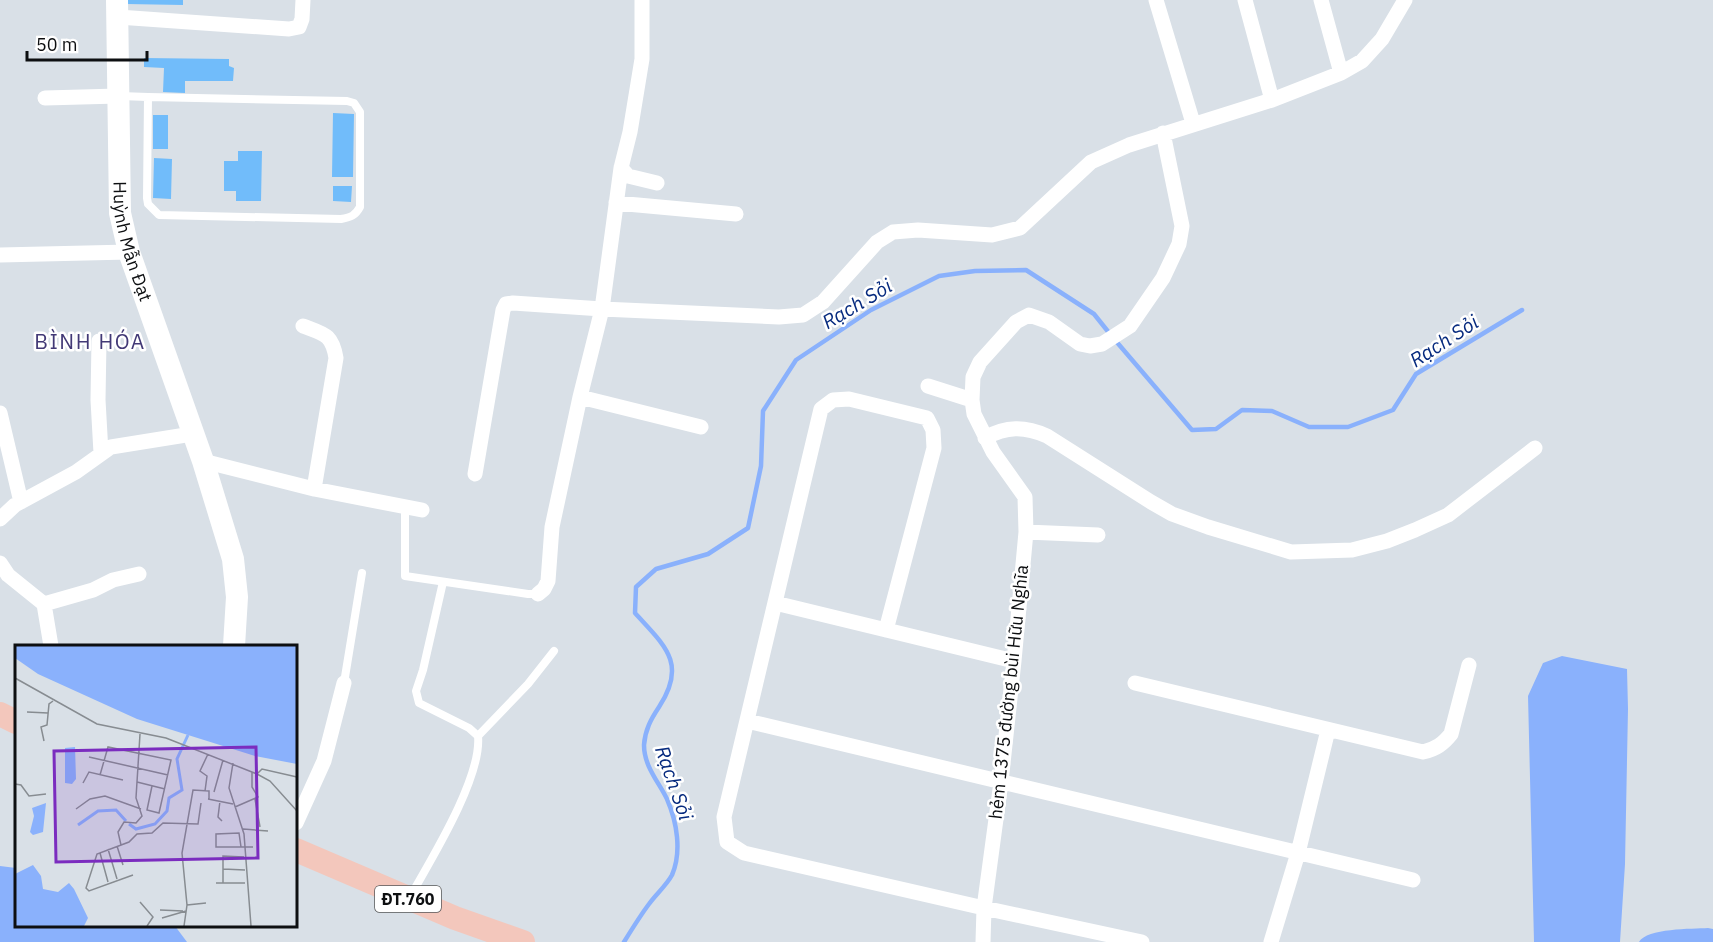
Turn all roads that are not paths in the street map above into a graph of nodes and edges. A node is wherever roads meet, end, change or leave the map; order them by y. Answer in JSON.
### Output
{"nodes":[{"id":1,"x":303,"y":0,"type":"edge"},
{"id":2,"x":642,"y":0,"type":"edge"},
{"id":3,"x":1156,"y":0,"type":"edge"},
{"id":4,"x":1245,"y":0,"type":"edge"},
{"id":5,"x":1321,"y":0,"type":"edge"},
{"id":6,"x":1405,"y":0,"type":"edge"},
{"id":7,"x":117,"y":8,"type":"edge"},
{"id":8,"x":1341,"y":74,"type":"junction"},
{"id":9,"x":118,"y":96,"type":"junction"},
{"id":10,"x":148,"y":97,"type":"junction"},
{"id":11,"x":45,"y":98,"type":"dead end"},
{"id":12,"x":1272,"y":100,"type":"junction"},
{"id":13,"x":1193,"y":123,"type":"junction"},
{"id":14,"x":1163,"y":134,"type":"junction"},
{"id":15,"x":621,"y":168,"type":"junction"},
{"id":16,"x":657,"y":183,"type":"dead end"},
{"id":17,"x":616,"y":203,"type":"junction"},
{"id":18,"x":735,"y":214,"type":"dead end"},
{"id":19,"x":129,"y":252,"type":"junction"},
{"id":20,"x":0,"y":255,"type":"edge"},
{"id":21,"x":602,"y":309,"type":"junction"},
{"id":22,"x":303,"y":326,"type":"dead end"},
{"id":23,"x":99,"y":341,"type":"dead end"},
{"id":24,"x":928,"y":386,"type":"dead end"},
{"id":25,"x":580,"y":397,"type":"junction"},
{"id":26,"x":972,"y":400,"type":"junction"},
{"id":27,"x":0,"y":413,"type":"edge"},
{"id":28,"x":701,"y":427,"type":"dead end"},
{"id":29,"x":192,"y":434,"type":"junction"},
{"id":30,"x":985,"y":438,"type":"junction"},
{"id":31,"x":1535,"y":447,"type":"dead end"},
{"id":32,"x":101,"y":453,"type":"junction"},
{"id":33,"x":203,"y":461,"type":"junction"},
{"id":34,"x":475,"y":474,"type":"dead end"},
{"id":35,"x":314,"y":489,"type":"junction"},
{"id":36,"x":21,"y":502,"type":"junction"},
{"id":37,"x":405,"y":507,"type":"junction"},
{"id":38,"x":422,"y":510,"type":"dead end"},
{"id":39,"x":0,"y":519,"type":"edge"},
{"id":40,"x":1026,"y":532,"type":"junction"},
{"id":41,"x":1098,"y":536,"type":"dead end"},
{"id":42,"x":0,"y":563,"type":"edge"},
{"id":43,"x":362,"y":573,"type":"dead end"},
{"id":44,"x":139,"y":574,"type":"dead end"},
{"id":45,"x":443,"y":582,"type":"junction"},
{"id":46,"x":538,"y":594,"type":"joint"},
{"id":47,"x":775,"y":603,"type":"junction"},
{"id":48,"x":44,"y":604,"type":"junction"},
{"id":49,"x":886,"y":630,"type":"junction"},
{"id":50,"x":51,"y":645,"type":"edge"},
{"id":51,"x":234,"y":645,"type":"edge"},
{"id":52,"x":554,"y":651,"type":"dead end"},
{"id":53,"x":1014,"y":661,"type":"junction"},
{"id":54,"x":1469,"y":665,"type":"dead end"},
{"id":55,"x":344,"y":682,"type":"joint"},
{"id":56,"x":1135,"y":683,"type":"dead end"},
{"id":57,"x":747,"y":721,"type":"junction"},
{"id":58,"x":1328,"y":730,"type":"junction"},
{"id":59,"x":478,"y":736,"type":"junction"},
{"id":60,"x":1001,"y":782,"type":"junction"},
{"id":61,"x":297,"y":821,"type":"edge"},
{"id":62,"x":297,"y":850,"type":"edge"},
{"id":63,"x":1298,"y":853,"type":"junction"},
{"id":64,"x":1413,"y":880,"type":"dead end"},
{"id":65,"x":409,"y":899,"type":"junction"},
{"id":66,"x":984,"y":908,"type":"junction"},
{"id":67,"x":524,"y":942,"type":"edge"},
{"id":68,"x":983,"y":942,"type":"edge"},
{"id":69,"x":1142,"y":942,"type":"edge"},
{"id":70,"x":1271,"y":942,"type":"edge"}],
"edges":[{"from":1,"to":7,"type":"street"},
{"from":2,"to":15,"type":"street"},
{"from":3,"to":13,"type":"street"},
{"from":4,"to":12,"type":"street"},
{"from":5,"to":8,"type":"street"},
{"from":6,"to":8,"type":"street"},
{"from":7,"to":9,"type":"main road","name":"Huỳnh Mẫn Đạt"},
{"from":8,"to":12,"type":"street"},
{"from":9,"to":10,"type":"lane"},
{"from":9,"to":11,"type":"street"},
{"from":9,"to":19,"type":"main road","name":"Huỳnh Mẫn Đạt"},
{"from":10,"to":10,"type":"lane"},
{"from":12,"to":13,"type":"street"},
{"from":13,"to":14,"type":"street"},
{"from":14,"to":21,"type":"street"},
{"from":14,"to":26,"type":"street"},
{"from":15,"to":16,"type":"street"},
{"from":15,"to":17,"type":"street"},
{"from":17,"to":18,"type":"street"},
{"from":17,"to":21,"type":"street"},
{"from":19,"to":20,"type":"street"},
{"from":19,"to":29,"type":"main road","name":"Huỳnh Mẫn Đạt"},
{"from":21,"to":25,"type":"street"},
{"from":21,"to":34,"type":"street"},
{"from":22,"to":35,"type":"street"},
{"from":23,"to":32,"type":"street"},
{"from":24,"to":26,"type":"street"},
{"from":25,"to":28,"type":"street"},
{"from":25,"to":46,"type":"street"},
{"from":26,"to":30,"type":"street","name":"hẻm 1375 đường bùi Hữu Nghĩa"},
{"from":27,"to":36,"type":"street"},
{"from":29,"to":32,"type":"street"},
{"from":29,"to":33,"type":"main road","name":"Huỳnh Mẫn Đạt"},
{"from":30,"to":31,"type":"street"},
{"from":30,"to":40,"type":"street","name":"hẻm 1375 đường bùi Hữu Nghĩa"},
{"from":32,"to":36,"type":"street"},
{"from":33,"to":35,"type":"street"},
{"from":33,"to":51,"type":"main road","name":"Huỳnh Mẫn Đạt"},
{"from":35,"to":37,"type":"street"},
{"from":36,"to":39,"type":"street"},
{"from":37,"to":38,"type":"street"},
{"from":37,"to":45,"type":"lane"},
{"from":40,"to":41,"type":"street"},
{"from":40,"to":53,"type":"street","name":"hẻm 1375 đường bùi Hữu Nghĩa"},
{"from":42,"to":48,"type":"street"},
{"from":43,"to":55,"type":"lane"},
{"from":44,"to":48,"type":"street"},
{"from":45,"to":46,"type":"lane"},
{"from":45,"to":59,"type":"lane"},
{"from":47,"to":49,"type":"street"},
{"from":47,"to":49,"type":"street"},
{"from":47,"to":57,"type":"street"},
{"from":48,"to":50,"type":"street"},
{"from":49,"to":53,"type":"street"},
{"from":52,"to":59,"type":"lane"},
{"from":53,"to":60,"type":"street","name":"hẻm 1375 đường bùi Hữu Nghĩa"},
{"from":54,"to":58,"type":"street"},
{"from":55,"to":61,"type":"street"},
{"from":56,"to":58,"type":"street"},
{"from":57,"to":60,"type":"street"},
{"from":57,"to":66,"type":"street"},
{"from":58,"to":63,"type":"street"},
{"from":59,"to":65,"type":"lane"},
{"from":60,"to":63,"type":"street"},
{"from":60,"to":66,"type":"street","name":"hẻm 1375 đường bùi Hữu Nghĩa"},
{"from":62,"to":65,"type":"main road","number":"ĐT.760"},
{"from":63,"to":64,"type":"street"},
{"from":63,"to":70,"type":"street"},
{"from":65,"to":67,"type":"main road","number":"ĐT.760"},
{"from":66,"to":68,"type":"street","name":"hẻm 1375 đường bùi Hữu Nghĩa"},
{"from":66,"to":69,"type":"street"}]}
